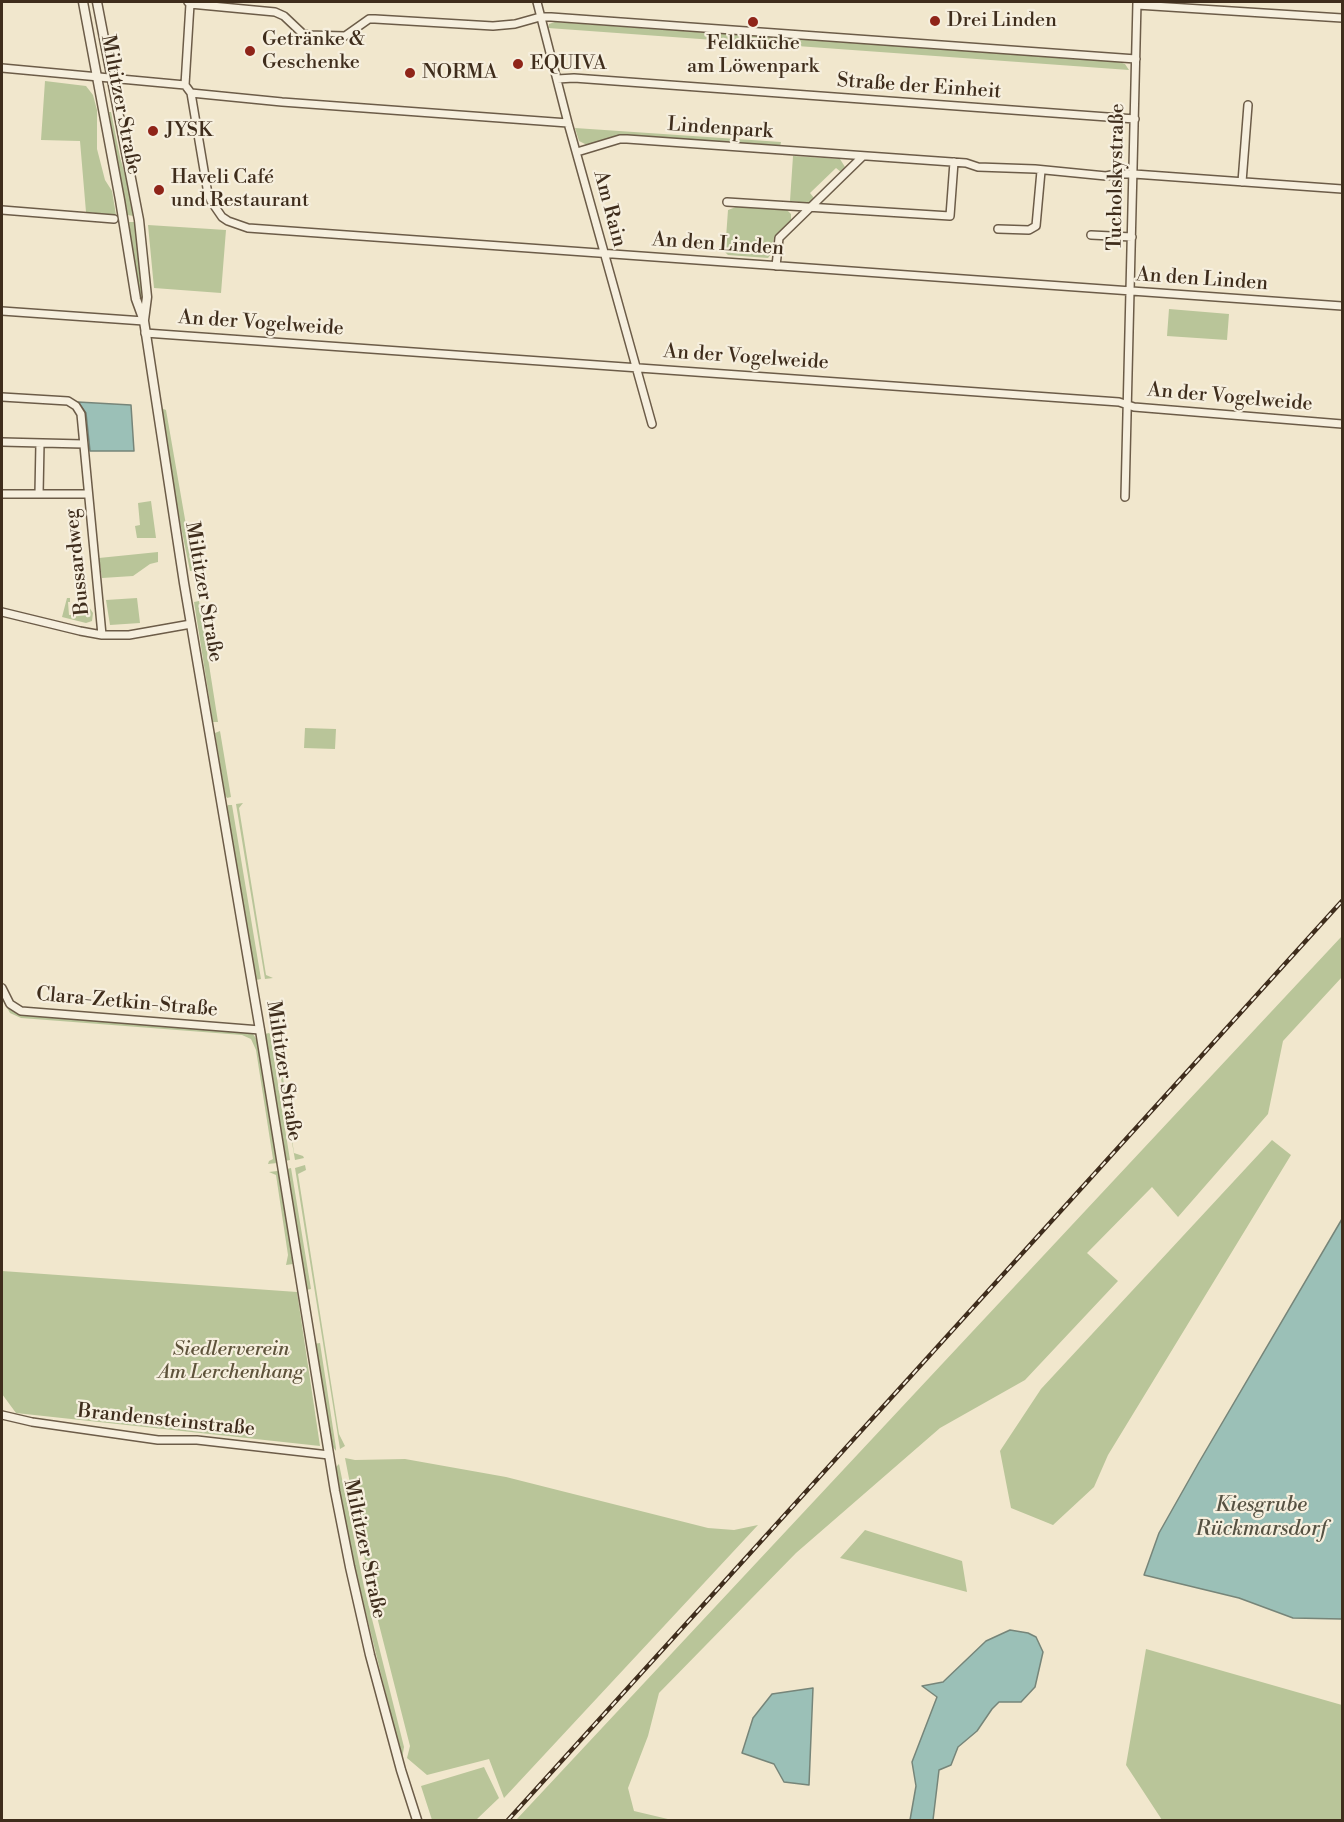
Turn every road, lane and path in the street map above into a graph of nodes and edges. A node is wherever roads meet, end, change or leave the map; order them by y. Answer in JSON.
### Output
{"nodes":[{"id":1,"x":83,"y":2,"type":"edge"},
{"id":2,"x":97,"y":2,"type":"edge"},
{"id":3,"x":537,"y":2,"type":"edge"},
{"id":4,"x":189,"y":3,"type":"edge"},
{"id":5,"x":1137,"y":3,"type":"edge"},
{"id":6,"x":540,"y":17,"type":"junction"},
{"id":7,"x":1342,"y":18,"type":"edge"},
{"id":8,"x":1136,"y":59,"type":"junction"},
{"id":9,"x":2,"y":68,"type":"edge"},
{"id":10,"x":98,"y":78,"type":"junction"},
{"id":11,"x":112,"y":79,"type":"junction"},
{"id":12,"x":557,"y":79,"type":"junction"},
{"id":13,"x":185,"y":85,"type":"junction"},
{"id":14,"x":191,"y":93,"type":"junction"},
{"id":15,"x":1248,"y":105,"type":"dead end"},
{"id":16,"x":1135,"y":119,"type":"junction"},
{"id":17,"x":568,"y":123,"type":"junction"},
{"id":18,"x":577,"y":152,"type":"junction"},
{"id":19,"x":863,"y":156,"type":"junction"},
{"id":20,"x":954,"y":162,"type":"junction"},
{"id":21,"x":1041,"y":171,"type":"junction"},
{"id":22,"x":1134,"y":174,"type":"junction"},
{"id":23,"x":1242,"y":182,"type":"junction"},
{"id":24,"x":1342,"y":189,"type":"edge"},
{"id":25,"x":727,"y":201,"type":"dead end"},
{"id":26,"x":812,"y":207,"type":"junction"},
{"id":27,"x":2,"y":210,"type":"edge"},
{"id":28,"x":114,"y":219,"type":"dead end"},
{"id":29,"x":998,"y":228,"type":"dead end"},
{"id":30,"x":1091,"y":235,"type":"dead end"},
{"id":31,"x":1132,"y":237,"type":"junction"},
{"id":32,"x":605,"y":253,"type":"junction"},
{"id":33,"x":776,"y":266,"type":"junction"},
{"id":34,"x":1131,"y":291,"type":"junction"},
{"id":35,"x":1342,"y":306,"type":"edge"},
{"id":36,"x":2,"y":311,"type":"edge"},
{"id":37,"x":144,"y":321,"type":"junction"},
{"id":38,"x":145,"y":333,"type":"junction"},
{"id":39,"x":635,"y":367,"type":"junction"},
{"id":40,"x":2,"y":397,"type":"edge"},
{"id":41,"x":1126,"y":404,"type":"junction"},
{"id":42,"x":652,"y":424,"type":"dead end"},
{"id":43,"x":1342,"y":424,"type":"edge"},
{"id":44,"x":2,"y":442,"type":"edge"},
{"id":45,"x":40,"y":443,"type":"junction"},
{"id":46,"x":83,"y":444,"type":"junction"},
{"id":47,"x":2,"y":494,"type":"edge"},
{"id":48,"x":39,"y":494,"type":"junction"},
{"id":49,"x":88,"y":494,"type":"junction"},
{"id":50,"x":1125,"y":496,"type":"dead end"},
{"id":51,"x":2,"y":612,"type":"edge"},
{"id":52,"x":191,"y":624,"type":"junction"},
{"id":53,"x":102,"y":635,"type":"junction"},
{"id":54,"x":2,"y":988,"type":"edge"},
{"id":55,"x":260,"y":1030,"type":"junction"},
{"id":56,"x":2,"y":1415,"type":"edge"},
{"id":57,"x":328,"y":1455,"type":"junction"},
{"id":58,"x":417,"y":1821,"type":"edge"}],
"edges":[{"from":1,"to":10,"type":"street","name":"Miltitzer Straße"},
{"from":2,"to":11,"type":"street","name":"Miltitzer Straße"},
{"from":3,"to":6,"type":"street","name":"Am Rain"},
{"from":4,"to":6,"type":"street"},
{"from":4,"to":13,"type":"street"},
{"from":5,"to":7,"type":"street"},
{"from":5,"to":8,"type":"street","name":"Tucholskystraße"},
{"from":6,"to":8,"type":"street"},
{"from":6,"to":12,"type":"street","name":"Am Rain"},
{"from":8,"to":16,"type":"street","name":"Tucholskystraße"},
{"from":9,"to":10,"type":"street"},
{"from":10,"to":11,"type":"street"},
{"from":10,"to":37,"type":"street","name":"Miltitzer Straße"},
{"from":11,"to":13,"type":"street"},
{"from":11,"to":37,"type":"street","name":"Miltitzer Straße"},
{"from":12,"to":16,"type":"street","name":"Straße der Einheit"},
{"from":12,"to":17,"type":"street","name":"Am Rain"},
{"from":13,"to":14,"type":"street"},
{"from":14,"to":17,"type":"street"},
{"from":14,"to":32,"type":"street","name":"An den Linden"},
{"from":15,"to":23,"type":"street"},
{"from":16,"to":22,"type":"street","name":"Tucholskystraße"},
{"from":17,"to":18,"type":"street","name":"Am Rain"},
{"from":18,"to":19,"type":"street","name":"Lindenpark"},
{"from":18,"to":32,"type":"street","name":"Am Rain"},
{"from":19,"to":20,"type":"street","name":"Lindenpark"},
{"from":19,"to":26,"type":"street"},
{"from":20,"to":21,"type":"street","name":"Lindenpark"},
{"from":20,"to":26,"type":"street"},
{"from":21,"to":22,"type":"street","name":"Lindenpark"},
{"from":21,"to":29,"type":"street"},
{"from":22,"to":23,"type":"street","name":"Lindenpark"},
{"from":22,"to":31,"type":"street","name":"Tucholskystraße"},
{"from":23,"to":24,"type":"street","name":"Lindenpark"},
{"from":25,"to":26,"type":"street"},
{"from":26,"to":33,"type":"street"},
{"from":27,"to":28,"type":"street"},
{"from":30,"to":31,"type":"street"},
{"from":31,"to":34,"type":"street","name":"Tucholskystraße"},
{"from":32,"to":33,"type":"street","name":"An den Linden"},
{"from":32,"to":39,"type":"street","name":"Am Rain"},
{"from":33,"to":34,"type":"street","name":"An den Linden"},
{"from":34,"to":35,"type":"street","name":"An den Linden"},
{"from":34,"to":41,"type":"street","name":"Tucholskystraße"},
{"from":36,"to":37,"type":"street"},
{"from":37,"to":38,"type":"street","name":"Miltitzer Straße"},
{"from":38,"to":39,"type":"street","name":"An der Vogelweide"},
{"from":38,"to":52,"type":"street","name":"Miltitzer Straße"},
{"from":39,"to":41,"type":"street","name":"An der Vogelweide"},
{"from":39,"to":42,"type":"street","name":"Am Rain"},
{"from":40,"to":46,"type":"street","name":"Bussardweg"},
{"from":41,"to":43,"type":"street","name":"An der Vogelweide"},
{"from":41,"to":50,"type":"street","name":"Tucholskystraße"},
{"from":44,"to":45,"type":"street"},
{"from":45,"to":46,"type":"street"},
{"from":45,"to":48,"type":"street"},
{"from":46,"to":49,"type":"street","name":"Bussardweg"},
{"from":47,"to":48,"type":"street"},
{"from":48,"to":49,"type":"street"},
{"from":49,"to":53,"type":"street","name":"Bussardweg"},
{"from":51,"to":53,"type":"street"},
{"from":52,"to":53,"type":"street","name":"Bussardweg"},
{"from":52,"to":55,"type":"street","name":"Miltitzer Straße"},
{"from":54,"to":55,"type":"street","name":"Clara-Zetkin-Straße"},
{"from":55,"to":57,"type":"street","name":"Miltitzer Straße"},
{"from":56,"to":57,"type":"street","name":"Brandensteinstraße"},
{"from":57,"to":58,"type":"street","name":"Miltitzer Straße"}]}
